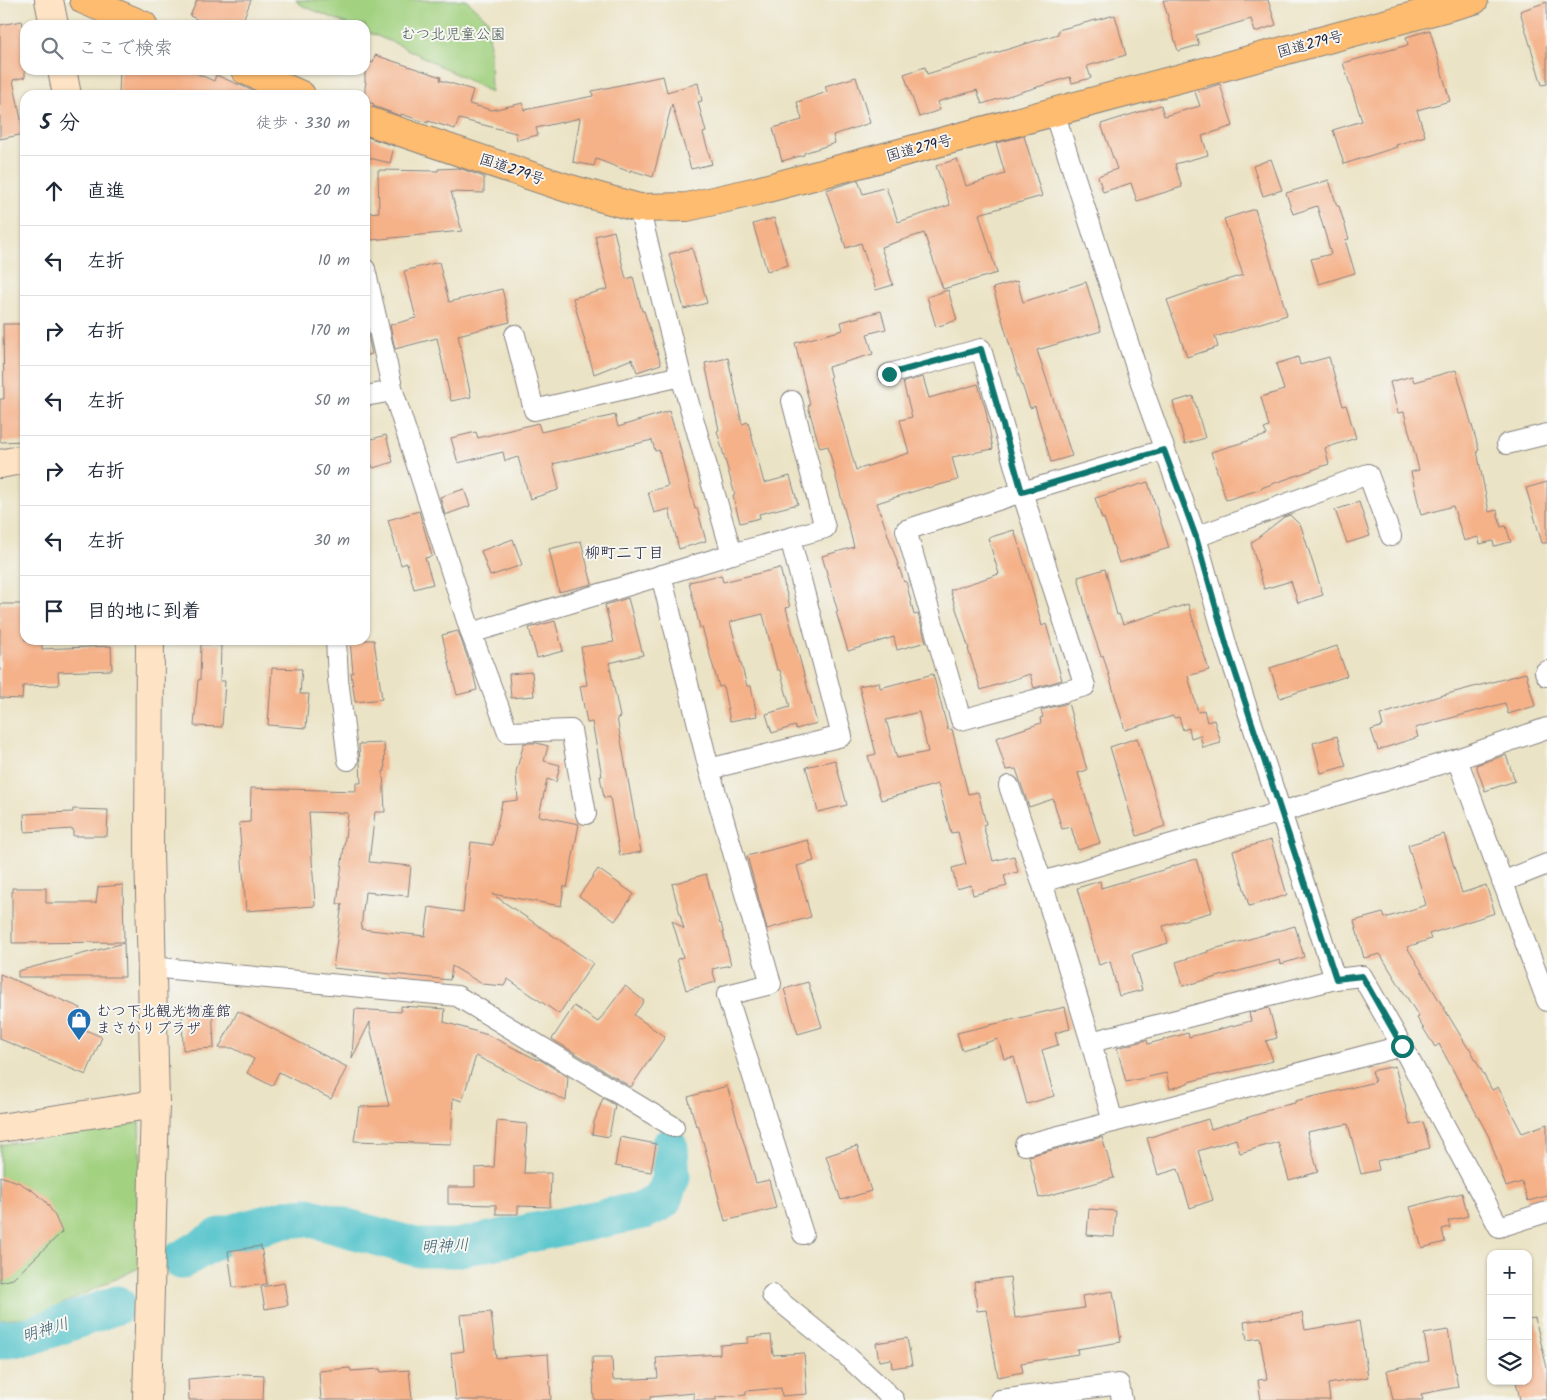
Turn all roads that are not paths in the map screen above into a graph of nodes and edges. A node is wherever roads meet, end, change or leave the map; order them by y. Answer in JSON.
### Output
{"nodes":[{"id":1,"x":49,"y":0,"type":"edge"},
{"id":2,"x":84,"y":0,"type":"edge"},
{"id":3,"x":1474,"y":0,"type":"edge"},
{"id":4,"x":53,"y":20,"type":"edge"},
{"id":5,"x":131,"y":20,"type":"edge"},
{"id":6,"x":63,"y":75,"type":"edge"},
{"id":7,"x":256,"y":75,"type":"edge"},
{"id":8,"x":66,"y":90,"type":"edge"},
{"id":9,"x":290,"y":90,"type":"edge"},
{"id":10,"x":1054,"y":112,"type":"junction"},
{"id":11,"x":370,"y":122,"type":"edge"},
{"id":12,"x":639,"y":208,"type":"junction"},
{"id":13,"x":370,"y":290,"type":"edge"},
{"id":14,"x":515,"y":335,"type":"dead end"},
{"id":15,"x":889,"y":374,"type":"dead end"},
{"id":16,"x":681,"y":376,"type":"junction"},
{"id":17,"x":394,"y":391,"type":"junction"},
{"id":18,"x":370,"y":395,"type":"edge"},
{"id":19,"x":792,"y":401,"type":"dead end"},
{"id":20,"x":1547,"y":434,"type":"edge"},
{"id":21,"x":1507,"y":444,"type":"dead end"},
{"id":22,"x":1164,"y":450,"type":"junction"},
{"id":23,"x":20,"y":460,"type":"edge"},
{"id":24,"x":0,"y":464,"type":"edge"},
{"id":25,"x":1022,"y":492,"type":"junction"},
{"id":26,"x":1391,"y":536,"type":"dead end"},
{"id":27,"x":1196,"y":537,"type":"junction"},
{"id":28,"x":790,"y":538,"type":"junction"},
{"id":29,"x":732,"y":554,"type":"junction"},
{"id":30,"x":662,"y":575,"type":"junction"},
{"id":31,"x":471,"y":633,"type":"junction"},
{"id":32,"x":150,"y":645,"type":"edge"},
{"id":33,"x":336,"y":645,"type":"edge"},
{"id":34,"x":1547,"y":671,"type":"edge"},
{"id":35,"x":1547,"y":676,"type":"edge"},
{"id":36,"x":1547,"y":728,"type":"edge"},
{"id":37,"x":1457,"y":759,"type":"junction"},
{"id":38,"x":348,"y":760,"type":"dead end"},
{"id":39,"x":709,"y":769,"type":"junction"},
{"id":40,"x":1009,"y":786,"type":"dead end"},
{"id":41,"x":1281,"y":812,"type":"junction"},
{"id":42,"x":586,"y":814,"type":"dead end"},
{"id":43,"x":1547,"y":864,"type":"edge"},
{"id":44,"x":1042,"y":882,"type":"junction"},
{"id":45,"x":1502,"y":882,"type":"junction"},
{"id":46,"x":151,"y":967,"type":"junction"},
{"id":47,"x":1336,"y":979,"type":"junction"},
{"id":48,"x":1547,"y":1001,"type":"edge"},
{"id":49,"x":1091,"y":1042,"type":"junction"},
{"id":50,"x":1402,"y":1046,"type":"junction"},
{"id":51,"x":155,"y":1104,"type":"junction"},
{"id":52,"x":1113,"y":1122,"type":"junction"},
{"id":53,"x":674,"y":1127,"type":"dead end"},
{"id":54,"x":0,"y":1128,"type":"edge"},
{"id":55,"x":1025,"y":1145,"type":"dead end"},
{"id":56,"x":1547,"y":1212,"type":"edge"},
{"id":57,"x":803,"y":1234,"type":"dead end"},
{"id":58,"x":772,"y":1295,"type":"dead end"},
{"id":59,"x":147,"y":1400,"type":"edge"},
{"id":60,"x":894,"y":1400,"type":"edge"},
{"id":61,"x":1000,"y":1400,"type":"edge"},
{"id":62,"x":1122,"y":1400,"type":"edge"}],
"edges":[{"from":1,"to":4,"type":"street"},
{"from":2,"to":5,"type":"highway"},
{"from":3,"to":10,"type":"highway","name":"国道279号"},
{"from":6,"to":8,"type":"street"},
{"from":7,"to":9,"type":"highway"},
{"from":10,"to":12,"type":"highway","name":"国道279号"},
{"from":10,"to":22,"type":"street"},
{"from":11,"to":12,"type":"highway","name":"国道279号"},
{"from":12,"to":16,"type":"street"},
{"from":13,"to":17,"type":"street"},
{"from":14,"to":16,"type":"street"},
{"from":15,"to":25,"type":"street"},
{"from":16,"to":29,"type":"street"},
{"from":17,"to":18,"type":"street"},
{"from":17,"to":31,"type":"street"},
{"from":19,"to":28,"type":"street"},
{"from":20,"to":21,"type":"street"},
{"from":22,"to":25,"type":"street"},
{"from":22,"to":27,"type":"street"},
{"from":23,"to":24,"type":"street"},
{"from":25,"to":25,"type":"street"},
{"from":26,"to":27,"type":"street"},
{"from":27,"to":41,"type":"street"},
{"from":28,"to":29,"type":"street"},
{"from":28,"to":39,"type":"street"},
{"from":29,"to":30,"type":"street"},
{"from":30,"to":31,"type":"street"},
{"from":30,"to":39,"type":"street"},
{"from":31,"to":42,"type":"street"},
{"from":32,"to":46,"type":"street"},
{"from":33,"to":38,"type":"street"},
{"from":34,"to":35,"type":"street"},
{"from":36,"to":37,"type":"street"},
{"from":37,"to":41,"type":"street"},
{"from":37,"to":45,"type":"street"},
{"from":39,"to":57,"type":"street"},
{"from":40,"to":44,"type":"street"},
{"from":41,"to":44,"type":"street"},
{"from":41,"to":47,"type":"street"},
{"from":43,"to":45,"type":"street"},
{"from":44,"to":49,"type":"street"},
{"from":45,"to":48,"type":"street"},
{"from":46,"to":51,"type":"street"},
{"from":46,"to":53,"type":"street"},
{"from":47,"to":49,"type":"street"},
{"from":47,"to":50,"type":"street"},
{"from":49,"to":52,"type":"street"},
{"from":50,"to":52,"type":"street"},
{"from":50,"to":56,"type":"street"},
{"from":51,"to":54,"type":"street"},
{"from":51,"to":59,"type":"street"},
{"from":52,"to":55,"type":"street"},
{"from":58,"to":60,"type":"street"},
{"from":61,"to":62,"type":"street"}]}
